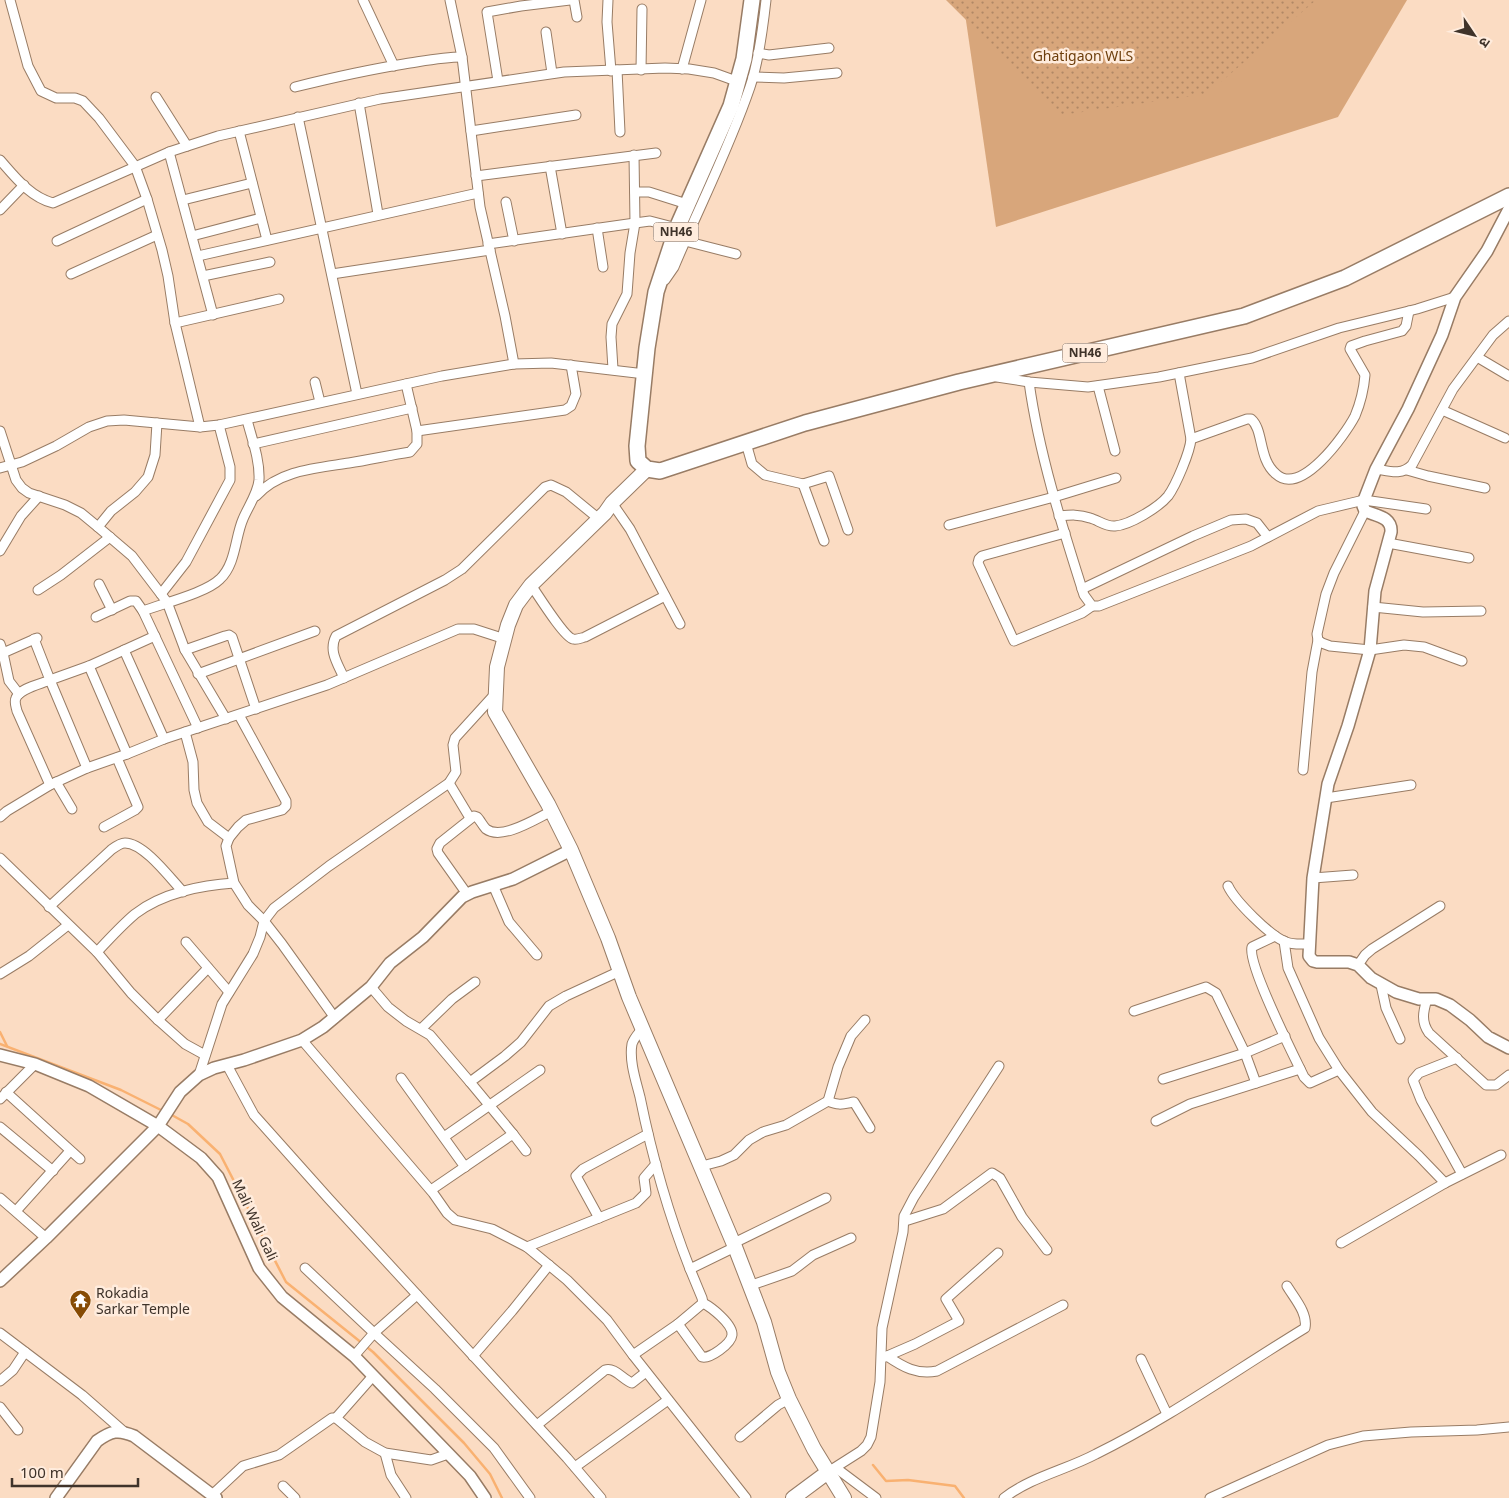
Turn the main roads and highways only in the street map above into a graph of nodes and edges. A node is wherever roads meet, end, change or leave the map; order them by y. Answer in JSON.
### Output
{"nodes":[{"id":1,"x":752,"y":0,"type":"edge"},
{"id":2,"x":1509,"y":196,"type":"edge"},
{"id":3,"x":647,"y":469,"type":"junction"},
{"id":4,"x":832,"y":1470,"type":"junction"},
{"id":5,"x":793,"y":1498,"type":"edge"},
{"id":6,"x":844,"y":1498,"type":"edge"}],
"edges":[{"from":1,"to":3,"type":"highway","number":"NH46"},
{"from":2,"to":3,"type":"highway","number":"NH46"},
{"from":3,"to":4,"type":"main road"},
{"from":4,"to":5,"type":"main road"},
{"from":4,"to":6,"type":"main road"}]}
